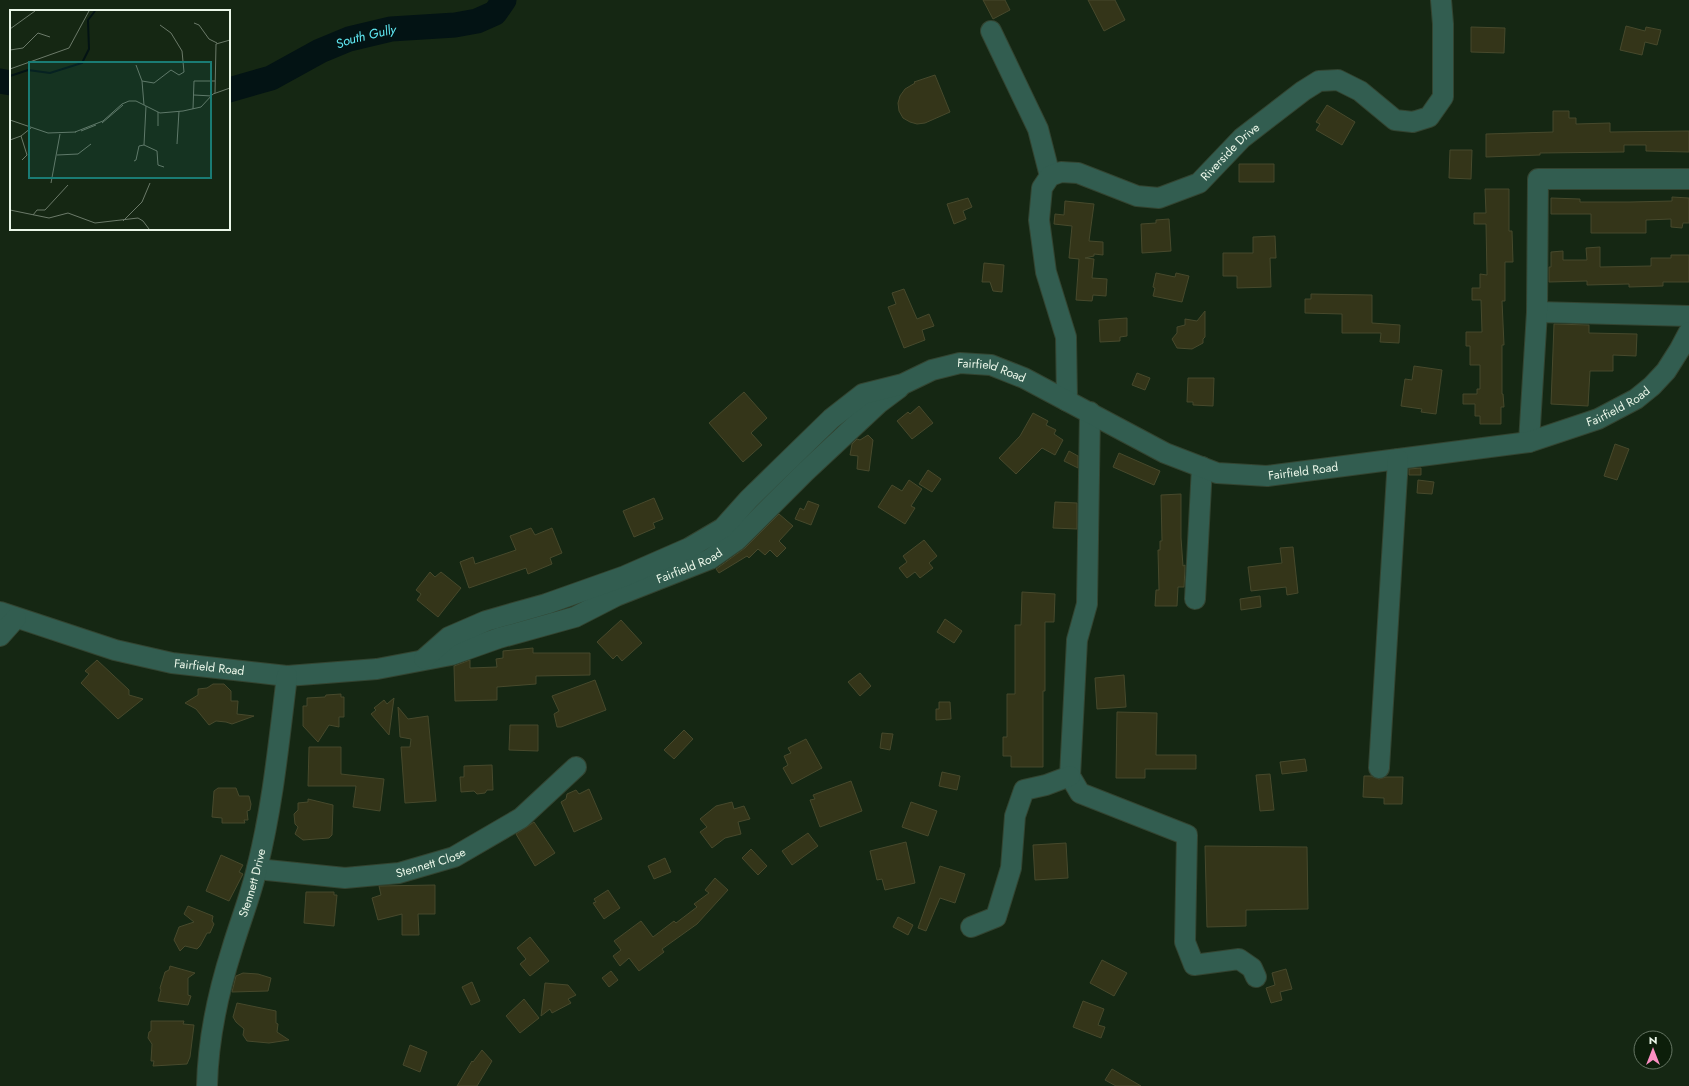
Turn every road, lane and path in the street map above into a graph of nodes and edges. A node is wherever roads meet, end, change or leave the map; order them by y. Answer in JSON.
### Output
{"nodes":[{"id":1,"x":1441,"y":0,"type":"edge"},
{"id":2,"x":991,"y":31,"type":"dead end"},
{"id":3,"x":1050,"y":176,"type":"junction"},
{"id":4,"x":1689,"y":179,"type":"edge"},
{"id":5,"x":1537,"y":312,"type":"junction"},
{"id":6,"x":1689,"y":316,"type":"edge"},
{"id":7,"x":1689,"y":332,"type":"edge"},
{"id":8,"x":1067,"y":401,"type":"junction"},
{"id":9,"x":1090,"y":412,"type":"junction"},
{"id":10,"x":1529,"y":442,"type":"junction"},
{"id":11,"x":1398,"y":459,"type":"junction"},
{"id":12,"x":1202,"y":468,"type":"junction"},
{"id":13,"x":1195,"y":599,"type":"dead end"},
{"id":14,"x":8,"y":615,"type":"edge"},
{"id":15,"x":0,"y":636,"type":"edge"},
{"id":16,"x":287,"y":676,"type":"junction"},
{"id":17,"x":576,"y":767,"type":"dead end"},
{"id":18,"x":1379,"y":768,"type":"dead end"},
{"id":19,"x":1070,"y":776,"type":"junction"},
{"id":20,"x":257,"y":869,"type":"junction"},
{"id":21,"x":971,"y":927,"type":"dead end"},
{"id":22,"x":1256,"y":977,"type":"dead end"},
{"id":23,"x":207,"y":1086,"type":"edge"}],
"edges":[{"from":1,"to":3,"type":"street","name":"Riverside Drive"},
{"from":2,"to":3,"type":"street"},
{"from":3,"to":8,"type":"street"},
{"from":4,"to":5,"type":"street"},
{"from":5,"to":6,"type":"street"},
{"from":5,"to":10,"type":"street"},
{"from":7,"to":10,"type":"street","name":"Fairfield Road"},
{"from":8,"to":9,"type":"street","name":"Fairfield Road"},
{"from":8,"to":16,"type":"street","name":"Fairfield Road"},
{"from":9,"to":12,"type":"street","name":"Fairfield Road"},
{"from":9,"to":19,"type":"street"},
{"from":10,"to":11,"type":"street","name":"Fairfield Road"},
{"from":11,"to":12,"type":"street","name":"Fairfield Road"},
{"from":11,"to":18,"type":"street"},
{"from":12,"to":13,"type":"street"},
{"from":14,"to":15,"type":"street"},
{"from":14,"to":16,"type":"street","name":"Fairfield Road"},
{"from":16,"to":20,"type":"street","name":"Stennett Drive"},
{"from":17,"to":20,"type":"street","name":"Stennett Close"},
{"from":19,"to":21,"type":"street"},
{"from":19,"to":22,"type":"street"},
{"from":20,"to":23,"type":"street","name":"Stennett Drive"}]}
